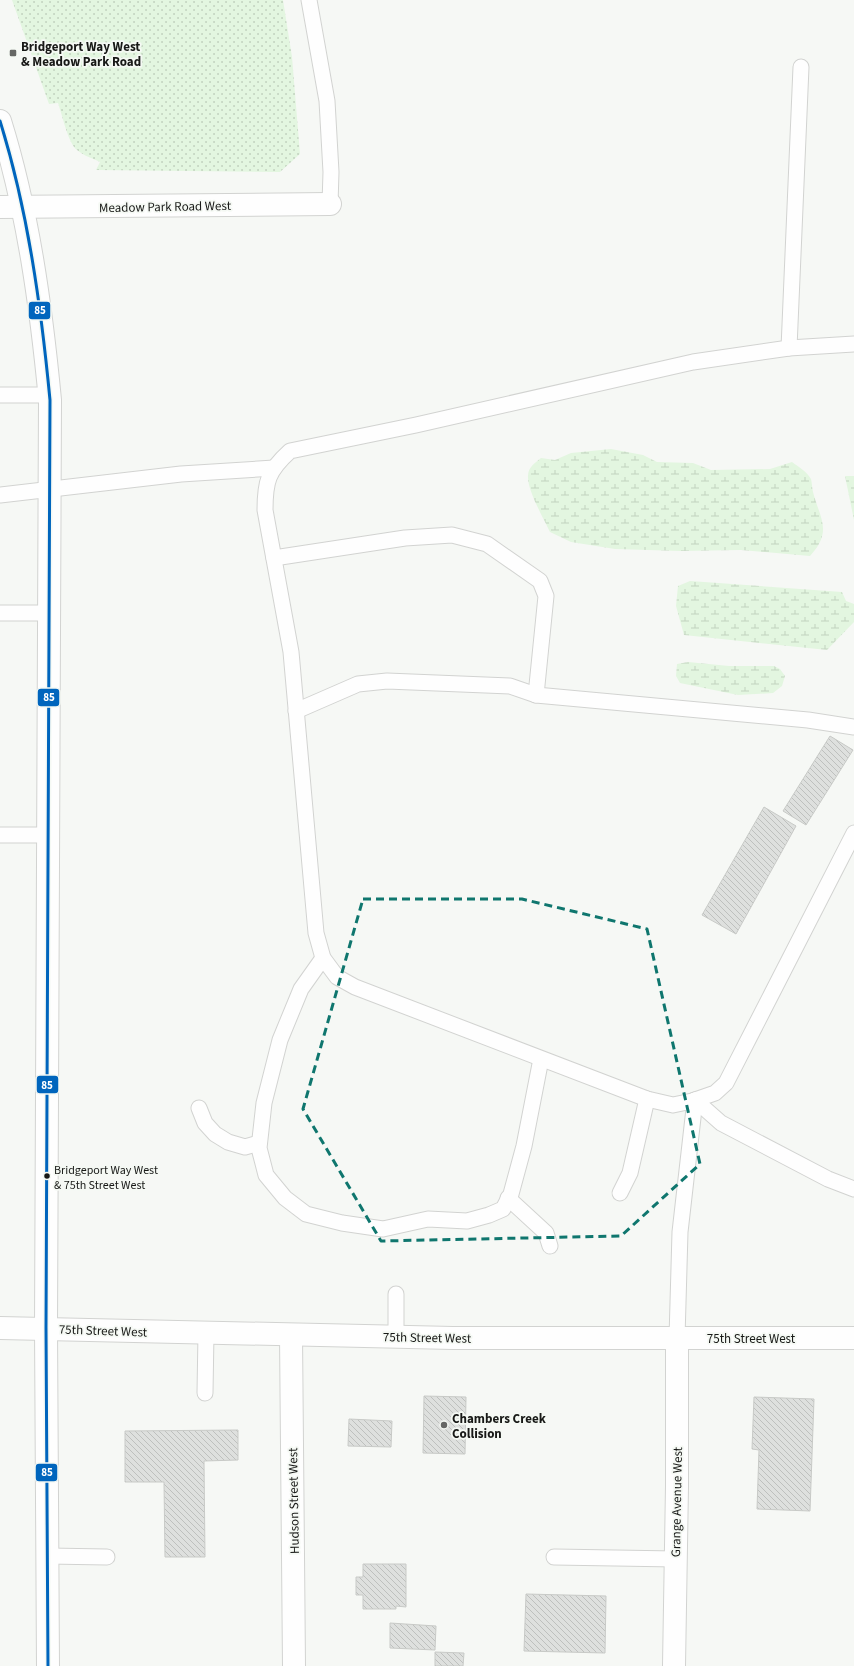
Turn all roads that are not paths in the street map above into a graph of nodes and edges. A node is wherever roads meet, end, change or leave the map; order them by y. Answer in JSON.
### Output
{"nodes":[{"id":1,"x":309,"y":0,"type":"edge"},
{"id":2,"x":801,"y":67,"type":"dead end"},
{"id":3,"x":0,"y":121,"type":"edge"},
{"id":4,"x":330,"y":204,"type":"joint"},
{"id":5,"x":0,"y":207,"type":"edge"},
{"id":6,"x":23,"y":208,"type":"junction"},
{"id":7,"x":854,"y":344,"type":"edge"},
{"id":8,"x":789,"y":348,"type":"junction"},
{"id":9,"x":50,"y":395,"type":"junction"},
{"id":10,"x":0,"y":396,"type":"edge"},
{"id":11,"x":274,"y":468,"type":"junction"},
{"id":12,"x":50,"y":490,"type":"junction"},
{"id":13,"x":0,"y":495,"type":"edge"},
{"id":14,"x":274,"y":558,"type":"junction"},
{"id":15,"x":0,"y":612,"type":"edge"},
{"id":16,"x":50,"y":613,"type":"junction"},
{"id":17,"x":536,"y":695,"type":"junction"},
{"id":18,"x":296,"y":712,"type":"junction"},
{"id":19,"x":854,"y":727,"type":"edge"},
{"id":20,"x":854,"y":833,"type":"edge"},
{"id":21,"x":49,"y":834,"type":"junction"},
{"id":22,"x":0,"y":835,"type":"edge"},
{"id":23,"x":323,"y":958,"type":"junction"},
{"id":24,"x":542,"y":1059,"type":"junction"},
{"id":25,"x":647,"y":1099,"type":"junction"},
{"id":26,"x":695,"y":1100,"type":"junction"},
{"id":27,"x":199,"y":1108,"type":"dead end"},
{"id":28,"x":259,"y":1143,"type":"junction"},
{"id":29,"x":854,"y":1189,"type":"edge"},
{"id":30,"x":620,"y":1193,"type":"dead end"},
{"id":31,"x":508,"y":1198,"type":"junction"},
{"id":32,"x":550,"y":1246,"type":"dead end"},
{"id":33,"x":396,"y":1294,"type":"dead end"},
{"id":34,"x":0,"y":1328,"type":"edge"},
{"id":35,"x":46,"y":1328,"type":"junction"},
{"id":36,"x":206,"y":1333,"type":"junction"},
{"id":37,"x":291,"y":1335,"type":"junction"},
{"id":38,"x":396,"y":1336,"type":"junction"},
{"id":39,"x":677,"y":1338,"type":"junction"},
{"id":40,"x":854,"y":1338,"type":"edge"},
{"id":41,"x":205,"y":1393,"type":"dead end"},
{"id":42,"x":48,"y":1556,"type":"junction"},
{"id":43,"x":107,"y":1557,"type":"dead end"},
{"id":44,"x":554,"y":1557,"type":"dead end"},
{"id":45,"x":676,"y":1560,"type":"junction"},
{"id":46,"x":48,"y":1666,"type":"edge"},
{"id":47,"x":294,"y":1666,"type":"edge"},
{"id":48,"x":674,"y":1666,"type":"edge"}],
"edges":[{"from":1,"to":4,"type":"lane"},
{"from":2,"to":8,"type":"lane"},
{"from":3,"to":6,"type":"street"},
{"from":4,"to":6,"type":"street","name":"Meadow Park Road West"},
{"from":5,"to":6,"type":"street","name":"Meadow Park Road West"},
{"from":6,"to":9,"type":"street"},
{"from":7,"to":8,"type":"lane"},
{"from":8,"to":11,"type":"lane"},
{"from":9,"to":10,"type":"lane"},
{"from":9,"to":12,"type":"street"},
{"from":11,"to":12,"type":"lane"},
{"from":11,"to":14,"type":"lane"},
{"from":12,"to":13,"type":"lane"},
{"from":12,"to":16,"type":"street"},
{"from":14,"to":17,"type":"lane"},
{"from":14,"to":18,"type":"lane"},
{"from":15,"to":16,"type":"lane"},
{"from":16,"to":21,"type":"street"},
{"from":17,"to":18,"type":"lane"},
{"from":17,"to":19,"type":"lane"},
{"from":18,"to":23,"type":"lane"},
{"from":20,"to":26,"type":"lane"},
{"from":21,"to":22,"type":"lane"},
{"from":21,"to":35,"type":"street"},
{"from":23,"to":24,"type":"lane"},
{"from":23,"to":28,"type":"lane"},
{"from":24,"to":25,"type":"lane"},
{"from":24,"to":31,"type":"lane"},
{"from":25,"to":26,"type":"lane"},
{"from":25,"to":30,"type":"lane"},
{"from":26,"to":29,"type":"lane"},
{"from":26,"to":39,"type":"lane"},
{"from":27,"to":28,"type":"lane"},
{"from":28,"to":31,"type":"lane"},
{"from":31,"to":32,"type":"lane"},
{"from":33,"to":38,"type":"lane"},
{"from":34,"to":35,"type":"street","name":"75th Street West"},
{"from":35,"to":36,"type":"street","name":"75th Street West"},
{"from":35,"to":42,"type":"street"},
{"from":36,"to":37,"type":"street","name":"75th Street West"},
{"from":36,"to":41,"type":"lane"},
{"from":37,"to":38,"type":"street","name":"75th Street West"},
{"from":37,"to":47,"type":"street","name":"Hudson Street West"},
{"from":38,"to":39,"type":"street","name":"75th Street West"},
{"from":39,"to":40,"type":"street","name":"75th Street West"},
{"from":39,"to":45,"type":"street","name":"Grange Avenue West"},
{"from":42,"to":43,"type":"lane"},
{"from":42,"to":46,"type":"street"},
{"from":44,"to":45,"type":"lane"},
{"from":45,"to":48,"type":"street","name":"Grange Avenue West"}]}
